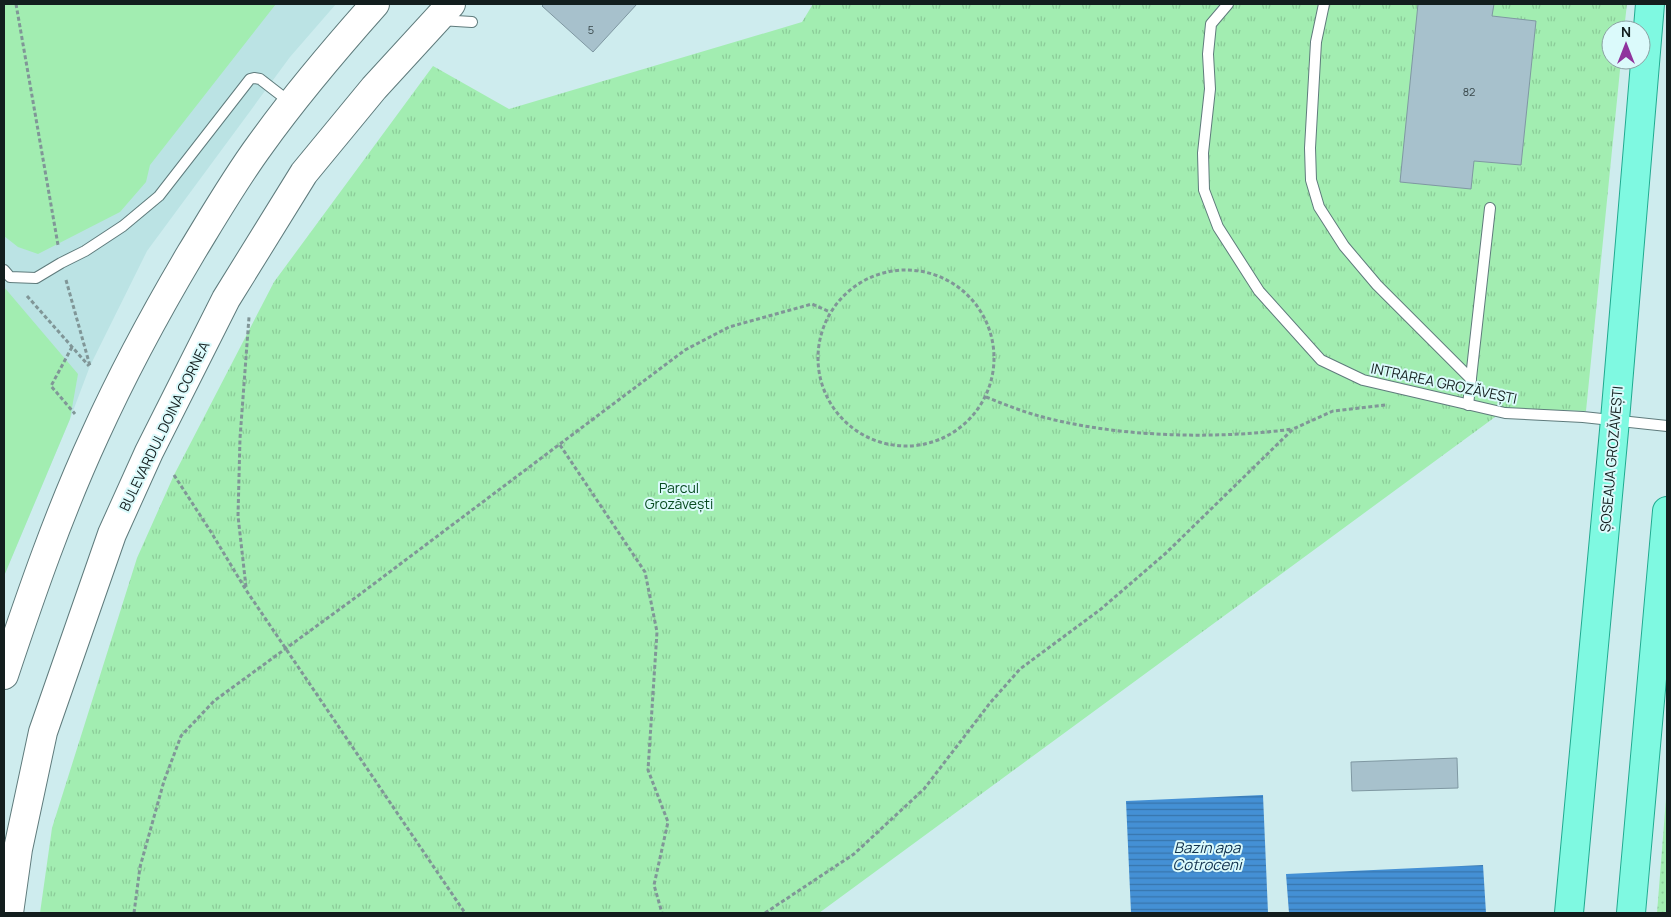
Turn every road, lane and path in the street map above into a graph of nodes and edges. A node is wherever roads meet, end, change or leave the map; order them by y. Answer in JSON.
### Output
{"nodes":[{"id":1,"x":16,"y":4,"type":"edge"},
{"id":2,"x":375,"y":4,"type":"edge"},
{"id":3,"x":1228,"y":4,"type":"edge"},
{"id":4,"x":1324,"y":4,"type":"edge"},
{"id":5,"x":1650,"y":4,"type":"edge"},
{"id":6,"x":444,"y":12,"type":"edge"},
{"id":7,"x":472,"y":22,"type":"dead end"},
{"id":8,"x":291,"y":103,"type":"junction"},
{"id":9,"x":1490,"y":208,"type":"dead end"},
{"id":10,"x":61,"y":263,"type":"junction"},
{"id":11,"x":7,"y":273,"type":"edge"},
{"id":12,"x":226,"y":299,"type":"junction"},
{"id":13,"x":830,"y":312,"type":"junction"},
{"id":14,"x":72,"y":347,"type":"junction"},
{"id":15,"x":1471,"y":378,"type":"junction"},
{"id":16,"x":1421,"y":394,"type":"junction"},
{"id":17,"x":986,"y":397,"type":"junction"},
{"id":18,"x":1468,"y":405,"type":"junction"},
{"id":19,"x":78,"y":418,"type":"dead end"},
{"id":20,"x":1615,"y":420,"type":"junction"},
{"id":21,"x":1667,"y":426,"type":"edge"},
{"id":22,"x":1293,"y":429,"type":"junction"},
{"id":23,"x":560,"y":445,"type":"junction"},
{"id":24,"x":174,"y":475,"type":"dead end"},
{"id":25,"x":1667,"y":511,"type":"edge"},
{"id":26,"x":246,"y":590,"type":"junction"},
{"id":27,"x":285,"y":647,"type":"junction"},
{"id":28,"x":4,"y":675,"type":"edge"},
{"id":29,"x":9,"y":913,"type":"edge"},
{"id":30,"x":134,"y":913,"type":"edge"},
{"id":31,"x":465,"y":913,"type":"edge"},
{"id":32,"x":662,"y":913,"type":"edge"},
{"id":33,"x":765,"y":913,"type":"edge"},
{"id":34,"x":1569,"y":913,"type":"edge"},
{"id":35,"x":1631,"y":913,"type":"edge"}],
"edges":[{"from":1,"to":10,"type":"path"},
{"from":2,"to":8,"type":"main road"},
{"from":3,"to":16,"type":"lane","name":"INTRAREA GROZĂVEȘTI"},
{"from":4,"to":15,"type":"lane"},
{"from":5,"to":20,"type":"main road","name":"ȘOSEAUA GROZĂVEȘTI"},
{"from":6,"to":7,"type":"lane"},
{"from":6,"to":12,"type":"main road","name":"BULEVARDUL DOINA CORNEA"},
{"from":8,"to":10,"type":"lane"},
{"from":8,"to":28,"type":"main road"},
{"from":9,"to":15,"type":"lane"},
{"from":10,"to":11,"type":"lane"},
{"from":10,"to":14,"type":"path"},
{"from":11,"to":14,"type":"path"},
{"from":12,"to":26,"type":"path"},
{"from":12,"to":29,"type":"main road","name":"BULEVARDUL DOINA CORNEA"},
{"from":13,"to":17,"type":"path"},
{"from":13,"to":17,"type":"path"},
{"from":13,"to":23,"type":"path"},
{"from":14,"to":19,"type":"path"},
{"from":15,"to":18,"type":"lane"},
{"from":16,"to":18,"type":"lane","name":"INTRAREA GROZĂVEȘTI"},
{"from":16,"to":22,"type":"path"},
{"from":17,"to":22,"type":"path"},
{"from":18,"to":20,"type":"lane","name":"INTRAREA GROZĂVEȘTI"},
{"from":20,"to":21,"type":"lane","name":"INTRAREA GROZĂVEȘTI"},
{"from":20,"to":34,"type":"main road","name":"ȘOSEAUA GROZĂVEȘTI"},
{"from":22,"to":33,"type":"path"},
{"from":23,"to":27,"type":"path"},
{"from":23,"to":32,"type":"path"},
{"from":24,"to":26,"type":"path"},
{"from":25,"to":35,"type":"main road"},
{"from":26,"to":27,"type":"path"},
{"from":27,"to":30,"type":"path"},
{"from":27,"to":31,"type":"path"}]}
